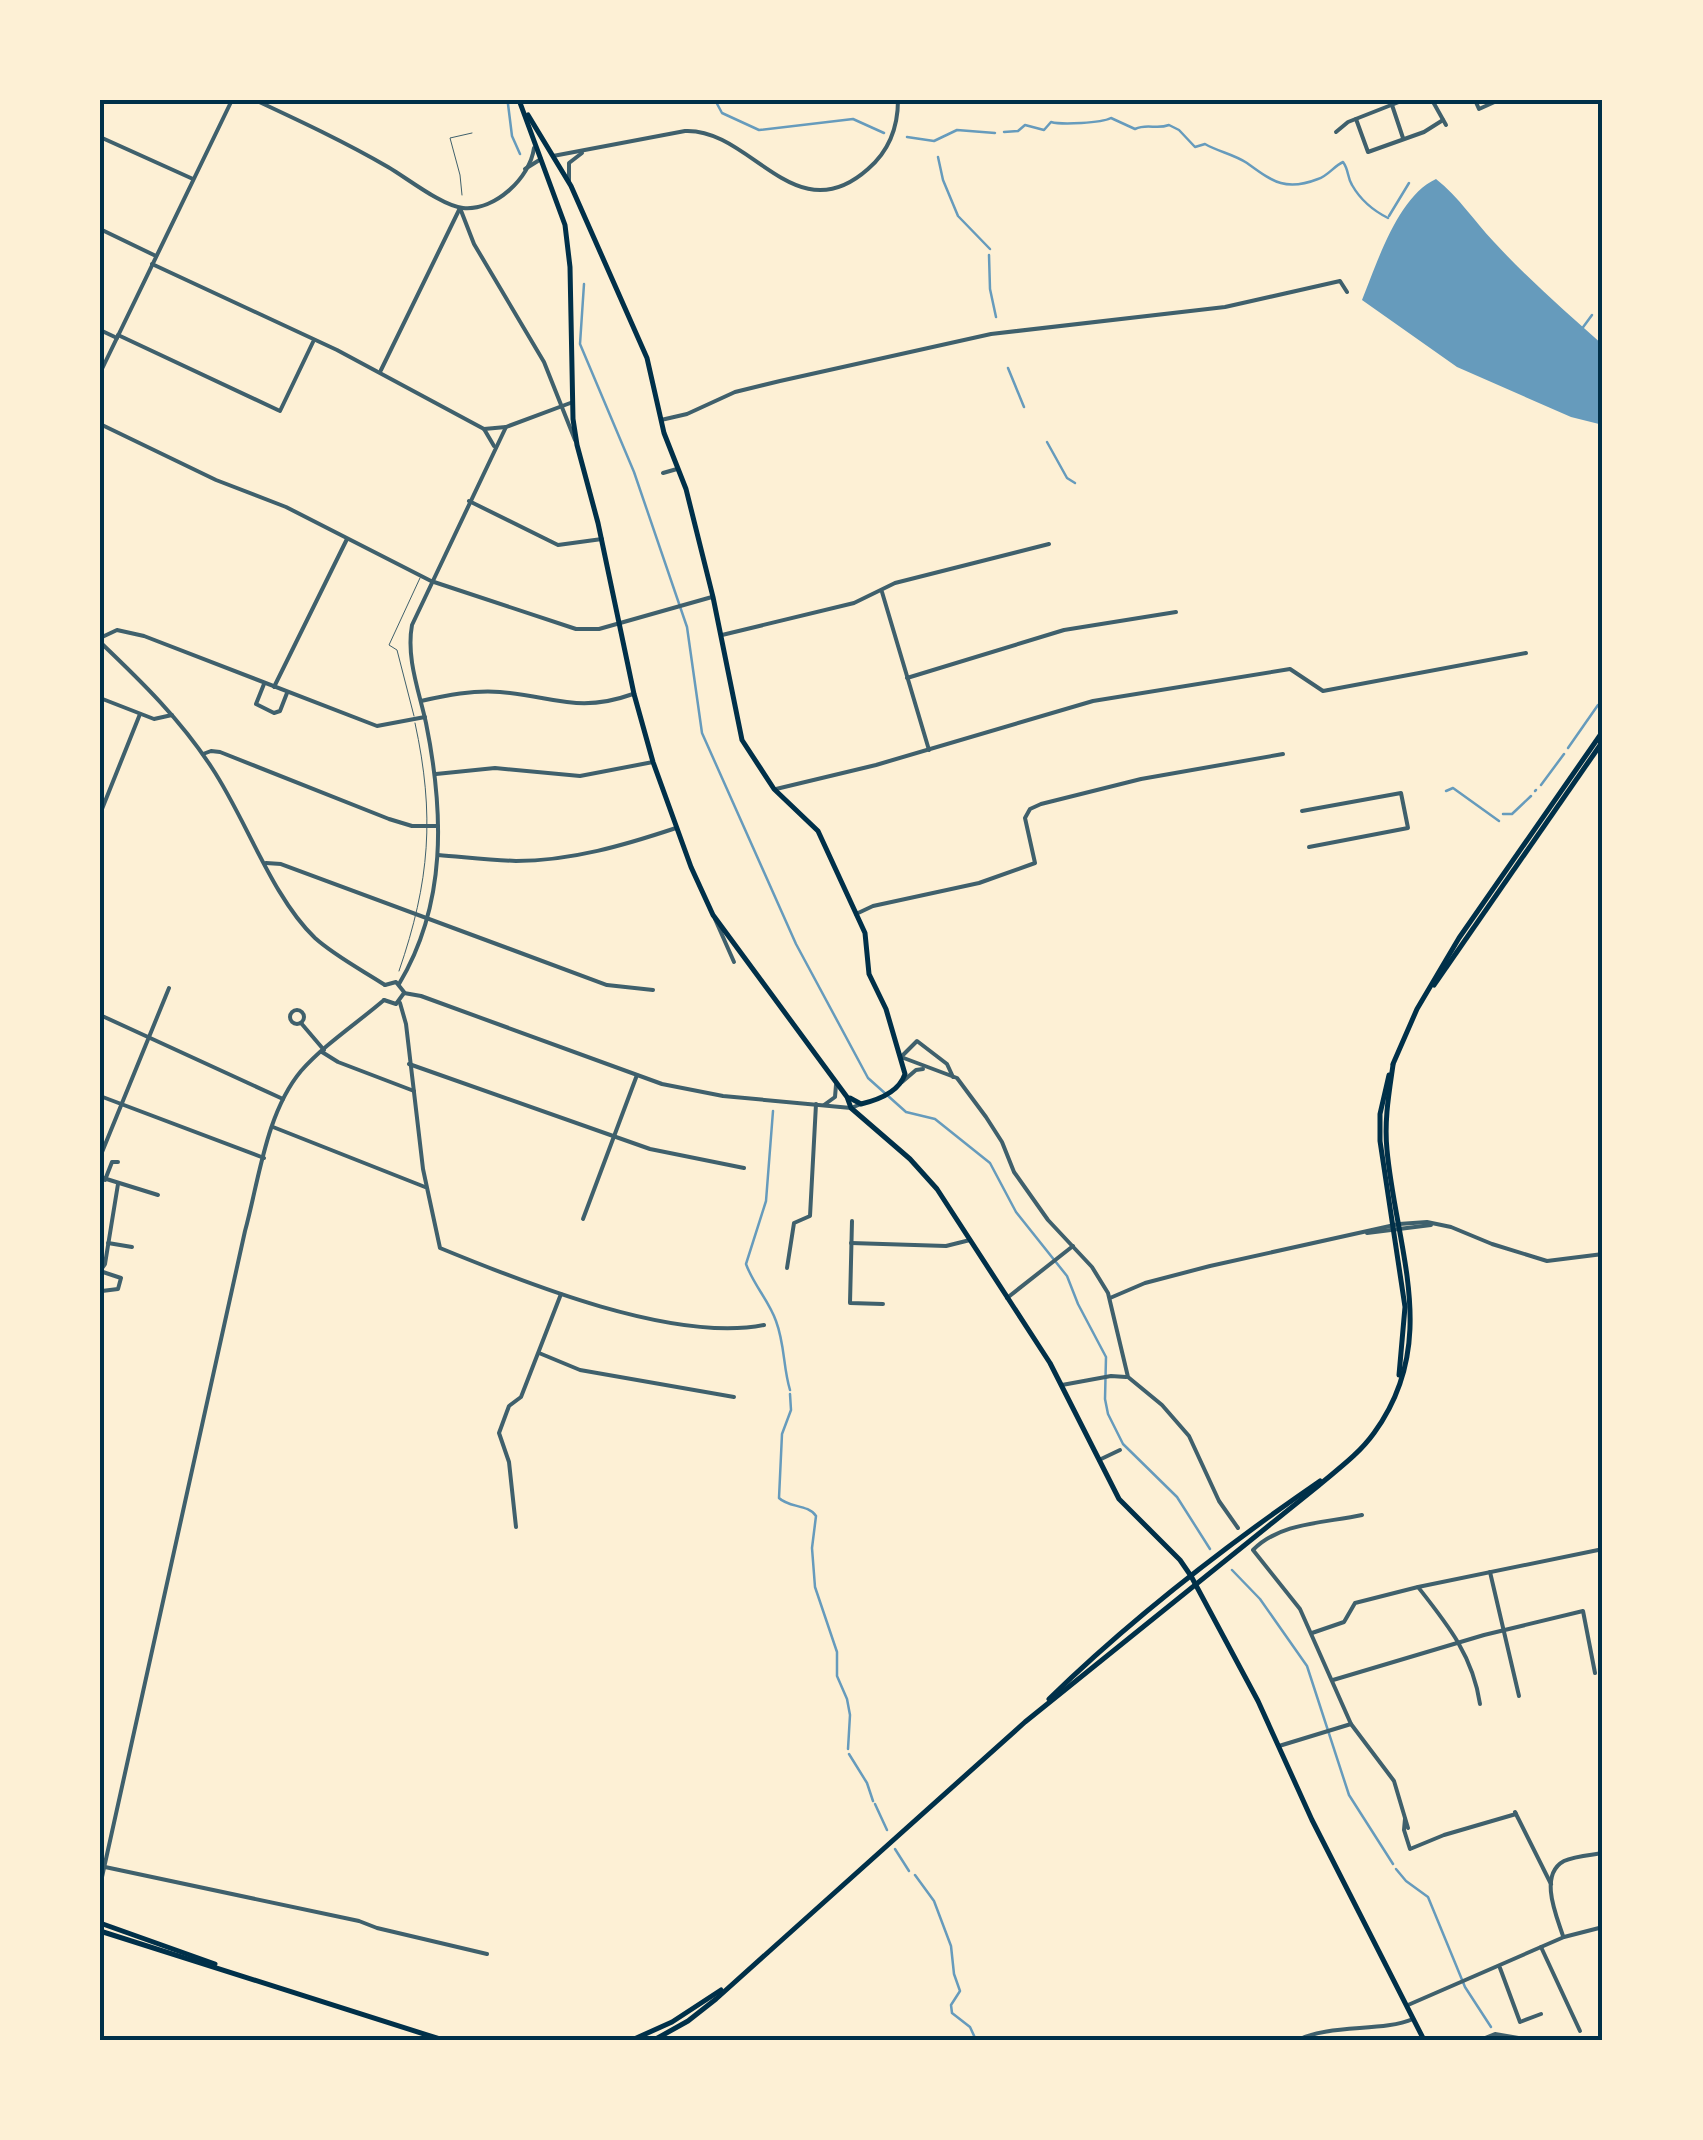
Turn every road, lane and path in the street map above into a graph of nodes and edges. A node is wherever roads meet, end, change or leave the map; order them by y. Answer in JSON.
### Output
{"nodes":[{"id":1,"x":232,"y":100,"type":"edge"},
{"id":2,"x":255,"y":100,"type":"edge"},
{"id":3,"x":898,"y":100,"type":"edge"},
{"id":4,"x":1379,"y":100,"type":"edge"},
{"id":5,"x":1404,"y":100,"type":"edge"},
{"id":6,"x":1432,"y":100,"type":"edge"},
{"id":7,"x":1475,"y":100,"type":"edge"},
{"id":8,"x":1500,"y":100,"type":"edge"},
{"id":9,"x":520,"y":102,"type":"edge"},
{"id":10,"x":1392,"y":105,"type":"junction"},
{"id":11,"x":1382,"y":108,"type":"junction"},
{"id":12,"x":1356,"y":119,"type":"junction"},
{"id":13,"x":1336,"y":132,"type":"dead end"},
{"id":14,"x":472,"y":133,"type":"dead end"},
{"id":15,"x":100,"y":139,"type":"edge"},
{"id":16,"x":1404,"y":139,"type":"junction"},
{"id":17,"x":535,"y":144,"type":"junction"},
{"id":18,"x":584,"y":151,"type":"junction"},
{"id":19,"x":552,"y":156,"type":"junction"},
{"id":20,"x":533,"y":158,"type":"junction"},
{"id":21,"x":541,"y":159,"type":"junction"},
{"id":22,"x":524,"y":169,"type":"junction"},
{"id":23,"x":193,"y":179,"type":"junction"},
{"id":24,"x":570,"y":186,"type":"junction"},
{"id":25,"x":552,"y":187,"type":"junction"},
{"id":26,"x":462,"y":195,"type":"dead end"},
{"id":27,"x":460,"y":208,"type":"junction"},
{"id":28,"x":100,"y":229,"type":"edge"},
{"id":29,"x":156,"y":256,"type":"junction"},
{"id":30,"x":152,"y":264,"type":"junction"},
{"id":31,"x":1346,"y":292,"type":"dead end"},
{"id":32,"x":100,"y":330,"type":"edge"},
{"id":33,"x":117,"y":337,"type":"junction"},
{"id":34,"x":314,"y":341,"type":"junction"},
{"id":35,"x":380,"y":372,"type":"junction"},
{"id":36,"x":100,"y":373,"type":"edge"},
{"id":37,"x":573,"y":402,"type":"junction"},
{"id":38,"x":562,"y":406,"type":"junction"},
{"id":39,"x":661,"y":420,"type":"junction"},
{"id":40,"x":100,"y":424,"type":"edge"},
{"id":41,"x":506,"y":427,"type":"junction"},
{"id":42,"x":484,"y":428,"type":"junction"},
{"id":43,"x":578,"y":444,"type":"junction"},
{"id":44,"x":494,"y":450,"type":"junction"},
{"id":45,"x":678,"y":468,"type":"junction"},
{"id":46,"x":663,"y":473,"type":"dead end"},
{"id":47,"x":469,"y":501,"type":"junction"},
{"id":48,"x":348,"y":538,"type":"junction"},
{"id":49,"x":602,"y":539,"type":"junction"},
{"id":50,"x":1050,"y":544,"type":"dead end"},
{"id":51,"x":420,"y":578,"type":"dead end"},
{"id":52,"x":431,"y":580,"type":"junction"},
{"id":53,"x":881,"y":590,"type":"junction"},
{"id":54,"x":713,"y":597,"type":"junction"},
{"id":55,"x":1176,"y":612,"type":"dead end"},
{"id":56,"x":619,"y":624,"type":"junction"},
{"id":57,"x":722,"y":635,"type":"junction"},
{"id":58,"x":100,"y":640,"type":"edge"},
{"id":59,"x":1526,"y":653,"type":"dead end"},
{"id":60,"x":907,"y":678,"type":"junction"},
{"id":61,"x":264,"y":684,"type":"junction"},
{"id":62,"x":274,"y":688,"type":"junction"},
{"id":63,"x":287,"y":693,"type":"junction"},
{"id":64,"x":634,"y":694,"type":"junction"},
{"id":65,"x":100,"y":698,"type":"edge"},
{"id":66,"x":421,"y":701,"type":"junction"},
{"id":67,"x":140,"y":714,"type":"junction"},
{"id":68,"x":172,"y":714,"type":"junction"},
{"id":69,"x":425,"y":718,"type":"junction"},
{"id":70,"x":415,"y":720,"type":"junction"},
{"id":71,"x":1603,"y":731,"type":"edge"},
{"id":72,"x":1603,"y":740,"type":"edge"},
{"id":73,"x":929,"y":750,"type":"junction"},
{"id":74,"x":203,"y":754,"type":"junction"},
{"id":75,"x":1284,"y":754,"type":"dead end"},
{"id":76,"x":654,"y":762,"type":"junction"},
{"id":77,"x":436,"y":774,"type":"junction"},
{"id":78,"x":774,"y":789,"type":"junction"},
{"id":79,"x":1302,"y":811,"type":"dead end"},
{"id":80,"x":100,"y":814,"type":"edge"},
{"id":81,"x":428,"y":826,"type":"junction"},
{"id":82,"x":439,"y":826,"type":"junction"},
{"id":83,"x":676,"y":828,"type":"junction"},
{"id":84,"x":1309,"y":847,"type":"dead end"},
{"id":85,"x":438,"y":856,"type":"junction"},
{"id":86,"x":266,"y":863,"type":"junction"},
{"id":87,"x":856,"y":914,"type":"junction"},
{"id":88,"x":713,"y":915,"type":"junction"},
{"id":89,"x":418,"y":916,"type":"junction"},
{"id":90,"x":428,"y":920,"type":"junction"},
{"id":91,"x":734,"y":962,"type":"dead end"},
{"id":92,"x":399,"y":971,"type":"dead end"},
{"id":93,"x":400,"y":984,"type":"junction"},
{"id":94,"x":385,"y":985,"type":"junction"},
{"id":95,"x":168,"y":988,"type":"dead end"},
{"id":96,"x":654,"y":990,"type":"dead end"},
{"id":97,"x":404,"y":993,"type":"junction"},
{"id":98,"x":384,"y":1000,"type":"junction"},
{"id":99,"x":400,"y":1002,"type":"junction"},
{"id":100,"x":1417,"y":1009,"type":"junction"},
{"id":101,"x":100,"y":1015,"type":"edge"},
{"id":102,"x":301,"y":1023,"type":"dead end"},
{"id":103,"x":147,"y":1035,"type":"junction"},
{"id":104,"x":323,"y":1051,"type":"junction"},
{"id":105,"x":901,"y":1057,"type":"junction"},
{"id":106,"x":410,"y":1064,"type":"junction"},
{"id":107,"x":928,"y":1069,"type":"junction"},
{"id":108,"x":637,"y":1075,"type":"junction"},
{"id":109,"x":953,"y":1077,"type":"junction"},
{"id":110,"x":836,"y":1082,"type":"junction"},
{"id":111,"x":902,"y":1082,"type":"junction"},
{"id":112,"x":414,"y":1092,"type":"junction"},
{"id":113,"x":100,"y":1096,"type":"edge"},
{"id":114,"x":847,"y":1096,"type":"junction"},
{"id":115,"x":283,"y":1098,"type":"junction"},
{"id":116,"x":870,"y":1102,"type":"junction"},
{"id":117,"x":119,"y":1104,"type":"junction"},
{"id":118,"x":816,"y":1104,"type":"junction"},
{"id":119,"x":824,"y":1104,"type":"junction"},
{"id":120,"x":861,"y":1104,"type":"junction"},
{"id":121,"x":852,"y":1108,"type":"junction"},
{"id":122,"x":869,"y":1124,"type":"junction"},
{"id":123,"x":273,"y":1126,"type":"junction"},
{"id":124,"x":614,"y":1136,"type":"junction"},
{"id":125,"x":100,"y":1156,"type":"edge"},
{"id":126,"x":264,"y":1158,"type":"junction"},
{"id":127,"x":118,"y":1162,"type":"dead end"},
{"id":128,"x":744,"y":1168,"type":"dead end"},
{"id":129,"x":102,"y":1179,"type":"edge"},
{"id":130,"x":118,"y":1184,"type":"junction"},
{"id":131,"x":426,"y":1186,"type":"junction"},
{"id":132,"x":158,"y":1195,"type":"dead end"},
{"id":133,"x":583,"y":1219,"type":"dead end"},
{"id":134,"x":852,"y":1221,"type":"dead end"},
{"id":135,"x":1397,"y":1227,"type":"junction"},
{"id":136,"x":970,"y":1240,"type":"junction"},
{"id":137,"x":108,"y":1243,"type":"junction"},
{"id":138,"x":851,"y":1243,"type":"junction"},
{"id":139,"x":132,"y":1246,"type":"dead end"},
{"id":140,"x":1073,"y":1246,"type":"junction"},
{"id":141,"x":1603,"y":1254,"type":"edge"},
{"id":142,"x":788,"y":1268,"type":"dead end"},
{"id":143,"x":100,"y":1271,"type":"edge"},
{"id":144,"x":102,"y":1291,"type":"edge"},
{"id":145,"x":560,"y":1294,"type":"junction"},
{"id":146,"x":1007,"y":1298,"type":"junction"},
{"id":147,"x":1110,"y":1298,"type":"junction"},
{"id":148,"x":883,"y":1304,"type":"dead end"},
{"id":149,"x":764,"y":1325,"type":"dead end"},
{"id":150,"x":539,"y":1353,"type":"junction"},
{"id":151,"x":1128,"y":1377,"type":"junction"},
{"id":152,"x":1062,"y":1385,"type":"junction"},
{"id":153,"x":734,"y":1398,"type":"dead end"},
{"id":154,"x":1120,"y":1450,"type":"dead end"},
{"id":155,"x":1099,"y":1460,"type":"junction"},
{"id":156,"x":1340,"y":1467,"type":"junction"},
{"id":157,"x":1362,"y":1515,"type":"dead end"},
{"id":158,"x":516,"y":1527,"type":"dead end"},
{"id":159,"x":1238,"y":1528,"type":"dead end"},
{"id":160,"x":1603,"y":1549,"type":"edge"},
{"id":161,"x":1490,"y":1572,"type":"junction"},
{"id":162,"x":1191,"y":1576,"type":"junction"},
{"id":163,"x":1196,"y":1585,"type":"junction"},
{"id":164,"x":1418,"y":1586,"type":"junction"},
{"id":165,"x":1503,"y":1630,"type":"junction"},
{"id":166,"x":1310,"y":1634,"type":"junction"},
{"id":167,"x":1461,"y":1642,"type":"junction"},
{"id":168,"x":1594,"y":1673,"type":"dead end"},
{"id":169,"x":1333,"y":1680,"type":"junction"},
{"id":170,"x":1519,"y":1696,"type":"dead end"},
{"id":171,"x":1480,"y":1704,"type":"dead end"},
{"id":172,"x":1025,"y":1722,"type":"junction"},
{"id":173,"x":1351,"y":1724,"type":"junction"},
{"id":174,"x":1279,"y":1746,"type":"junction"},
{"id":175,"x":1405,"y":1819,"type":"junction"},
{"id":176,"x":1408,"y":1828,"type":"dead end"},
{"id":177,"x":1603,"y":1853,"type":"edge"},
{"id":178,"x":105,"y":1867,"type":"junction"},
{"id":179,"x":1552,"y":1884,"type":"junction"},
{"id":180,"x":100,"y":1886,"type":"edge"},
{"id":181,"x":100,"y":1923,"type":"edge"},
{"id":182,"x":1603,"y":1927,"type":"edge"},
{"id":183,"x":100,"y":1931,"type":"edge"},
{"id":184,"x":1564,"y":1936,"type":"junction"},
{"id":185,"x":1541,"y":1947,"type":"junction"},
{"id":186,"x":486,"y":1954,"type":"dead end"},
{"id":187,"x":1499,"y":1967,"type":"junction"},
{"id":188,"x":230,"y":1971,"type":"junction"},
{"id":189,"x":734,"y":1982,"type":"junction"},
{"id":190,"x":1406,"y":2006,"type":"junction"},
{"id":191,"x":1541,"y":2014,"type":"dead end"},
{"id":192,"x":1413,"y":2019,"type":"junction"},
{"id":193,"x":1580,"y":2030,"type":"dead end"},
{"id":194,"x":443,"y":2040,"type":"edge"},
{"id":195,"x":632,"y":2040,"type":"edge"},
{"id":196,"x":654,"y":2040,"type":"edge"},
{"id":197,"x":1298,"y":2040,"type":"edge"},
{"id":198,"x":1424,"y":2040,"type":"edge"},
{"id":199,"x":1480,"y":2040,"type":"edge"},
{"id":200,"x":1530,"y":2040,"type":"edge"}],
"edges":[{"from":1,"to":23,"type":"street"},
{"from":2,"to":27,"type":"street"},
{"from":3,"to":18,"type":"street"},
{"from":4,"to":11,"type":"street"},
{"from":5,"to":10,"type":"street"},
{"from":6,"to":16,"type":"street"},
{"from":7,"to":8,"type":"street"},
{"from":9,"to":17,"type":"main road"},
{"from":9,"to":19,"type":"main road"},
{"from":10,"to":11,"type":"street"},
{"from":10,"to":16,"type":"street"},
{"from":11,"to":12,"type":"street"},
{"from":12,"to":13,"type":"street"},
{"from":12,"to":16,"type":"street"},
{"from":14,"to":26,"type":"lane"},
{"from":15,"to":23,"type":"street"},
{"from":17,"to":20,"type":"street"},
{"from":17,"to":21,"type":"main road"},
{"from":18,"to":19,"type":"street"},
{"from":18,"to":24,"type":"street"},
{"from":19,"to":21,"type":"street"},
{"from":19,"to":24,"type":"main road"},
{"from":20,"to":21,"type":"street"},
{"from":20,"to":22,"type":"street"},
{"from":21,"to":22,"type":"street"},
{"from":21,"to":25,"type":"main road"},
{"from":22,"to":27,"type":"street"},
{"from":23,"to":29,"type":"street"},
{"from":24,"to":25,"type":"main road"},
{"from":24,"to":39,"type":"main road"},
{"from":25,"to":37,"type":"main road"},
{"from":27,"to":35,"type":"street"},
{"from":27,"to":38,"type":"street"},
{"from":28,"to":29,"type":"street"},
{"from":29,"to":30,"type":"street"},
{"from":30,"to":33,"type":"street"},
{"from":30,"to":34,"type":"street"},
{"from":31,"to":39,"type":"street"},
{"from":32,"to":33,"type":"street"},
{"from":33,"to":34,"type":"street"},
{"from":33,"to":36,"type":"street"},
{"from":34,"to":35,"type":"street"},
{"from":35,"to":42,"type":"street"},
{"from":37,"to":38,"type":"street"},
{"from":37,"to":43,"type":"main road"},
{"from":38,"to":41,"type":"street"},
{"from":38,"to":43,"type":"street"},
{"from":39,"to":45,"type":"main road"},
{"from":40,"to":48,"type":"street"},
{"from":41,"to":42,"type":"street"},
{"from":41,"to":44,"type":"street"},
{"from":42,"to":44,"type":"street"},
{"from":43,"to":49,"type":"main road"},
{"from":44,"to":47,"type":"street"},
{"from":45,"to":46,"type":"street"},
{"from":45,"to":54,"type":"main road"},
{"from":47,"to":49,"type":"street"},
{"from":47,"to":52,"type":"street"},
{"from":48,"to":52,"type":"street"},
{"from":48,"to":62,"type":"street"},
{"from":49,"to":56,"type":"main road"},
{"from":50,"to":53,"type":"street"},
{"from":51,"to":70,"type":"lane"},
{"from":52,"to":56,"type":"street"},
{"from":52,"to":66,"type":"street"},
{"from":53,"to":57,"type":"street"},
{"from":53,"to":60,"type":"street"},
{"from":54,"to":56,"type":"street"},
{"from":54,"to":57,"type":"main road"},
{"from":55,"to":60,"type":"street"},
{"from":56,"to":64,"type":"main road"},
{"from":57,"to":78,"type":"main road"},
{"from":58,"to":61,"type":"street"},
{"from":58,"to":68,"type":"street"},
{"from":59,"to":73,"type":"street"},
{"from":60,"to":73,"type":"street"},
{"from":61,"to":62,"type":"street"},
{"from":61,"to":63,"type":"street"},
{"from":62,"to":63,"type":"street"},
{"from":63,"to":70,"type":"street"},
{"from":64,"to":66,"type":"street"},
{"from":64,"to":76,"type":"main road"},
{"from":65,"to":67,"type":"street"},
{"from":66,"to":69,"type":"street"},
{"from":67,"to":68,"type":"street"},
{"from":67,"to":80,"type":"street"},
{"from":68,"to":74,"type":"street"},
{"from":69,"to":70,"type":"street"},
{"from":69,"to":77,"type":"street"},
{"from":70,"to":81,"type":"lane"},
{"from":71,"to":100,"type":"main road"},
{"from":72,"to":100,"type":"main road"},
{"from":73,"to":78,"type":"street"},
{"from":74,"to":81,"type":"street"},
{"from":74,"to":86,"type":"street"},
{"from":75,"to":87,"type":"street"},
{"from":76,"to":77,"type":"street"},
{"from":76,"to":83,"type":"main road"},
{"from":77,"to":82,"type":"street"},
{"from":78,"to":87,"type":"main road"},
{"from":79,"to":84,"type":"street"},
{"from":81,"to":82,"type":"street"},
{"from":81,"to":89,"type":"lane"},
{"from":82,"to":85,"type":"street"},
{"from":83,"to":85,"type":"street"},
{"from":83,"to":88,"type":"main road"},
{"from":85,"to":90,"type":"street"},
{"from":86,"to":89,"type":"street"},
{"from":86,"to":94,"type":"street"},
{"from":87,"to":105,"type":"main road"},
{"from":88,"to":91,"type":"street"},
{"from":88,"to":110,"type":"main road"},
{"from":89,"to":90,"type":"street"},
{"from":89,"to":92,"type":"lane"},
{"from":90,"to":93,"type":"street"},
{"from":90,"to":96,"type":"street"},
{"from":93,"to":94,"type":"street"},
{"from":93,"to":97,"type":"street"},
{"from":94,"to":98,"type":"street"},
{"from":95,"to":103,"type":"street"},
{"from":97,"to":99,"type":"street"},
{"from":97,"to":108,"type":"street"},
{"from":98,"to":99,"type":"street"},
{"from":98,"to":104,"type":"street"},
{"from":99,"to":106,"type":"street"},
{"from":100,"to":135,"type":"main road"},
{"from":101,"to":103,"type":"street"},
{"from":102,"to":104,"type":"street"},
{"from":103,"to":115,"type":"street"},
{"from":103,"to":117,"type":"street"},
{"from":104,"to":112,"type":"street"},
{"from":104,"to":115,"type":"street"},
{"from":105,"to":107,"type":"street"},
{"from":105,"to":109,"type":"street"},
{"from":105,"to":111,"type":"main road"},
{"from":106,"to":112,"type":"street"},
{"from":106,"to":124,"type":"street"},
{"from":107,"to":109,"type":"street"},
{"from":107,"to":111,"type":"street"},
{"from":108,"to":118,"type":"street"},
{"from":108,"to":124,"type":"street"},
{"from":109,"to":140,"type":"street"},
{"from":110,"to":114,"type":"main road"},
{"from":110,"to":119,"type":"street"},
{"from":111,"to":116,"type":"main road"},
{"from":112,"to":131,"type":"street"},
{"from":113,"to":117,"type":"street"},
{"from":114,"to":120,"type":"main road"},
{"from":114,"to":121,"type":"main road"},
{"from":115,"to":123,"type":"street"},
{"from":116,"to":120,"type":"main road"},
{"from":116,"to":122,"type":"main road"},
{"from":117,"to":125,"type":"street"},
{"from":117,"to":126,"type":"street"},
{"from":118,"to":119,"type":"street"},
{"from":118,"to":142,"type":"street"},
{"from":119,"to":121,"type":"street"},
{"from":120,"to":121,"type":"street"},
{"from":121,"to":122,"type":"main road"},
{"from":122,"to":136,"type":"main road"},
{"from":123,"to":126,"type":"street"},
{"from":123,"to":131,"type":"street"},
{"from":124,"to":128,"type":"street"},
{"from":124,"to":133,"type":"street"},
{"from":126,"to":178,"type":"street"},
{"from":127,"to":129,"type":"street"},
{"from":129,"to":130,"type":"street"},
{"from":130,"to":132,"type":"street"},
{"from":130,"to":137,"type":"street"},
{"from":131,"to":145,"type":"street"},
{"from":134,"to":138,"type":"street"},
{"from":135,"to":141,"type":"street"},
{"from":135,"to":147,"type":"street"},
{"from":135,"to":156,"type":"main road"},
{"from":136,"to":138,"type":"street"},
{"from":136,"to":146,"type":"main road"},
{"from":137,"to":139,"type":"street"},
{"from":137,"to":143,"type":"street"},
{"from":138,"to":148,"type":"street"},
{"from":140,"to":146,"type":"street"},
{"from":140,"to":147,"type":"street"},
{"from":143,"to":144,"type":"street"},
{"from":145,"to":149,"type":"street"},
{"from":145,"to":150,"type":"street"},
{"from":146,"to":152,"type":"main road"},
{"from":147,"to":151,"type":"street"},
{"from":150,"to":153,"type":"street"},
{"from":150,"to":158,"type":"street"},
{"from":151,"to":152,"type":"street"},
{"from":151,"to":159,"type":"street"},
{"from":152,"to":155,"type":"main road"},
{"from":154,"to":155,"type":"street"},
{"from":155,"to":162,"type":"main road"},
{"from":156,"to":162,"type":"main road"},
{"from":156,"to":163,"type":"main road"},
{"from":157,"to":166,"type":"street"},
{"from":160,"to":161,"type":"street"},
{"from":161,"to":164,"type":"street"},
{"from":161,"to":165,"type":"street"},
{"from":162,"to":163,"type":"main road"},
{"from":162,"to":172,"type":"main road"},
{"from":163,"to":172,"type":"main road"},
{"from":163,"to":174,"type":"main road"},
{"from":164,"to":166,"type":"street"},
{"from":164,"to":167,"type":"street"},
{"from":165,"to":167,"type":"street"},
{"from":165,"to":168,"type":"street"},
{"from":165,"to":170,"type":"street"},
{"from":166,"to":169,"type":"street"},
{"from":167,"to":169,"type":"street"},
{"from":167,"to":171,"type":"street"},
{"from":169,"to":173,"type":"street"},
{"from":172,"to":189,"type":"main road"},
{"from":173,"to":174,"type":"street"},
{"from":173,"to":175,"type":"street"},
{"from":174,"to":190,"type":"main road"},
{"from":175,"to":176,"type":"street"},
{"from":175,"to":179,"type":"street"},
{"from":177,"to":179,"type":"street"},
{"from":178,"to":180,"type":"street"},
{"from":178,"to":186,"type":"street"},
{"from":179,"to":184,"type":"street"},
{"from":181,"to":188,"type":"main road"},
{"from":182,"to":184,"type":"street"},
{"from":183,"to":188,"type":"main road"},
{"from":184,"to":185,"type":"street"},
{"from":185,"to":187,"type":"street"},
{"from":185,"to":193,"type":"street"},
{"from":187,"to":190,"type":"street"},
{"from":187,"to":191,"type":"street"},
{"from":188,"to":194,"type":"main road"},
{"from":189,"to":195,"type":"main road"},
{"from":189,"to":196,"type":"main road"},
{"from":190,"to":192,"type":"main road"},
{"from":192,"to":197,"type":"street"},
{"from":192,"to":198,"type":"main road"},
{"from":199,"to":200,"type":"street"}]}
